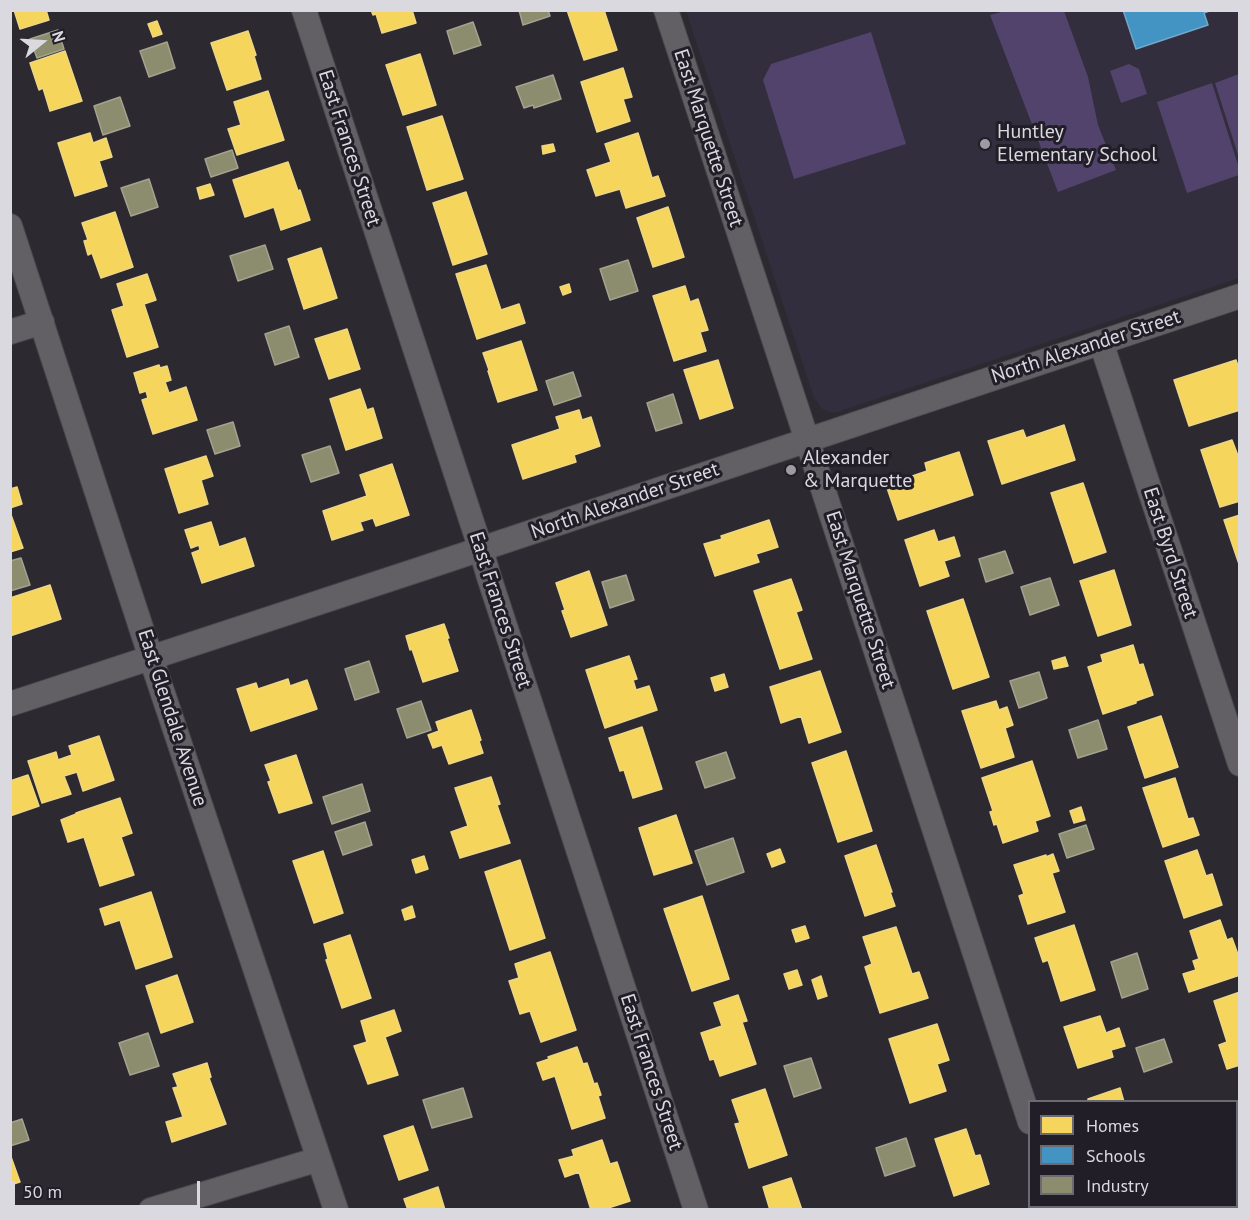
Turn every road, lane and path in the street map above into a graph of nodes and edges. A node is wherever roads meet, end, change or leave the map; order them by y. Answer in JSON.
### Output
{"nodes":[{"id":1,"x":304,"y":10,"type":"edge"},
{"id":2,"x":666,"y":10,"type":"edge"},
{"id":3,"x":10,"y":226,"type":"edge"},
{"id":4,"x":1239,"y":296,"type":"edge"},
{"id":5,"x":42,"y":322,"type":"junction"},
{"id":6,"x":10,"y":332,"type":"edge"},
{"id":7,"x":1101,"y":342,"type":"junction"},
{"id":8,"x":807,"y":440,"type":"junction"},
{"id":9,"x":482,"y":550,"type":"junction"},
{"id":10,"x":152,"y":658,"type":"junction"},
{"id":11,"x":10,"y":704,"type":"edge"},
{"id":12,"x":1239,"y":764,"type":"edge"},
{"id":13,"x":1028,"y":1119,"type":"edge"},
{"id":14,"x":319,"y":1159,"type":"junction"},
{"id":15,"x":151,"y":1209,"type":"edge"},
{"id":16,"x":336,"y":1209,"type":"edge"},
{"id":17,"x":696,"y":1209,"type":"edge"}],
"edges":[{"from":1,"to":9,"type":"street","name":"East Frances Street"},
{"from":2,"to":8,"type":"street","name":"East Marquette Street"},
{"from":3,"to":5,"type":"street","name":"East Glendale Avenue"},
{"from":4,"to":7,"type":"street","name":"North Alexander Street"},
{"from":5,"to":6,"type":"street"},
{"from":5,"to":10,"type":"street","name":"East Glendale Avenue"},
{"from":7,"to":8,"type":"street","name":"North Alexander Street"},
{"from":7,"to":12,"type":"street","name":"East Byrd Street"},
{"from":8,"to":9,"type":"street","name":"North Alexander Street"},
{"from":8,"to":13,"type":"street","name":"East Marquette Street"},
{"from":9,"to":10,"type":"street","name":"North Alexander Street"},
{"from":9,"to":17,"type":"street","name":"East Frances Street"},
{"from":10,"to":11,"type":"street","name":"North Alexander Street"},
{"from":10,"to":14,"type":"street","name":"East Glendale Avenue"},
{"from":14,"to":15,"type":"street"},
{"from":14,"to":16,"type":"street","name":"East Glendale Avenue"}]}
